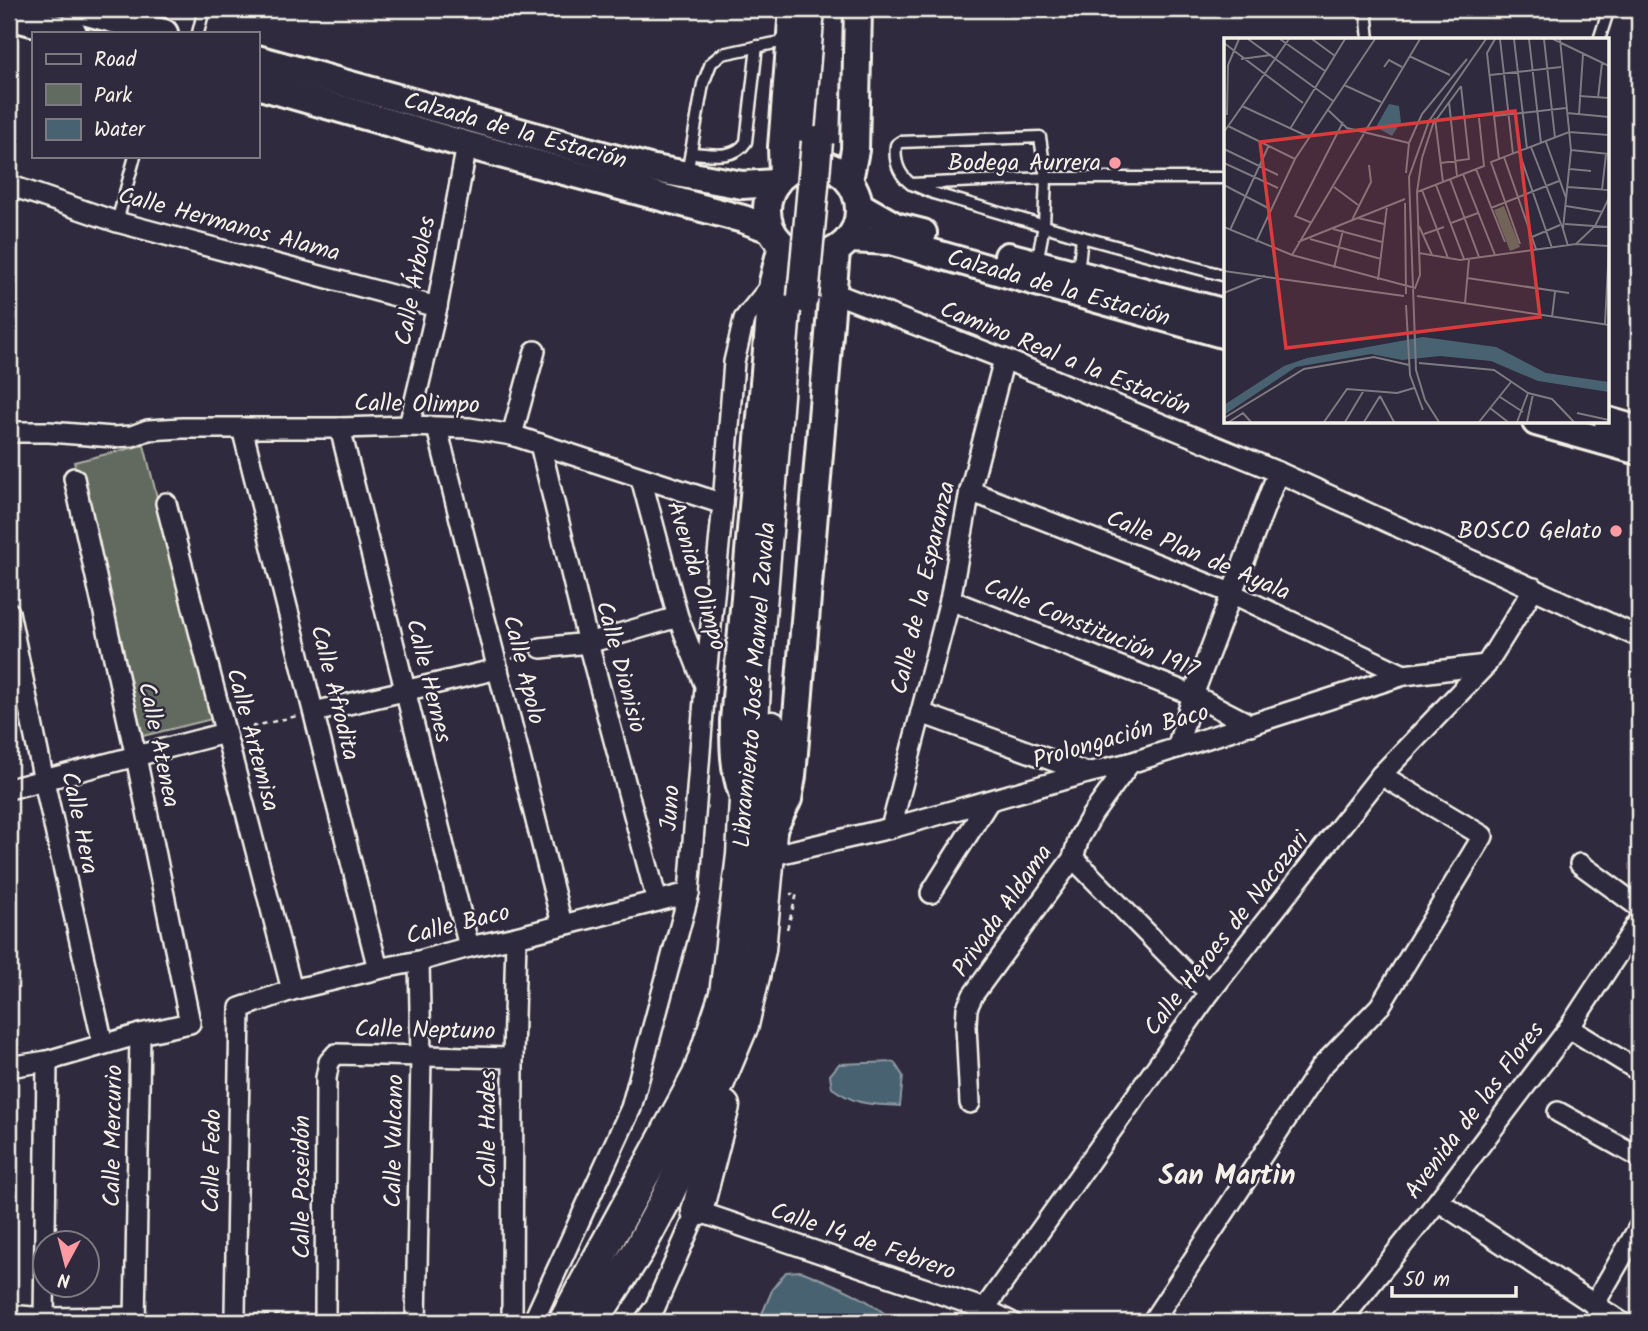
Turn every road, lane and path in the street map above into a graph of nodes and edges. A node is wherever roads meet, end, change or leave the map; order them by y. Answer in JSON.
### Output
{"nodes":[{"id":1,"x":76,"y":9,"type":"edge"},
{"id":2,"x":204,"y":9,"type":"edge"},
{"id":3,"x":793,"y":9,"type":"edge"},
{"id":4,"x":809,"y":9,"type":"edge"},
{"id":5,"x":828,"y":9,"type":"edge"},
{"id":6,"x":858,"y":9,"type":"edge"},
{"id":7,"x":1366,"y":9,"type":"edge"},
{"id":8,"x":1613,"y":9,"type":"edge"},
{"id":9,"x":9,"y":16,"type":"edge"},
{"id":10,"x":68,"y":32,"type":"edge"},
{"id":11,"x":160,"y":32,"type":"edge"},
{"id":12,"x":198,"y":32,"type":"edge"},
{"id":13,"x":1369,"y":38,"type":"edge"},
{"id":14,"x":1601,"y":38,"type":"edge"},
{"id":15,"x":791,"y":39,"type":"junction"},
{"id":16,"x":757,"y":46,"type":"junction"},
{"id":17,"x":259,"y":60,"type":"edge"},
{"id":18,"x":259,"y":86,"type":"edge"},
{"id":19,"x":808,"y":142,"type":"junction"},
{"id":20,"x":467,"y":145,"type":"junction"},
{"id":21,"x":134,"y":158,"type":"edge"},
{"id":22,"x":689,"y":164,"type":"junction"},
{"id":23,"x":1046,"y":178,"type":"junction"},
{"id":24,"x":1224,"y":178,"type":"edge"},
{"id":25,"x":779,"y":179,"type":"junction"},
{"id":26,"x":849,"y":180,"type":"junction"},
{"id":27,"x":911,"y":184,"type":"junction"},
{"id":28,"x":9,"y":185,"type":"edge"},
{"id":29,"x":860,"y":206,"type":"junction"},
{"id":30,"x":117,"y":222,"type":"junction"},
{"id":31,"x":1044,"y":225,"type":"junction"},
{"id":32,"x":776,"y":237,"type":"junction"},
{"id":33,"x":1082,"y":237,"type":"junction"},
{"id":34,"x":843,"y":245,"type":"junction"},
{"id":35,"x":1037,"y":263,"type":"junction"},
{"id":36,"x":1078,"y":273,"type":"junction"},
{"id":37,"x":1224,"y":275,"type":"edge"},
{"id":38,"x":787,"y":292,"type":"junction"},
{"id":39,"x":834,"y":293,"type":"junction"},
{"id":40,"x":437,"y":307,"type":"junction"},
{"id":41,"x":1224,"y":312,"type":"edge"},
{"id":42,"x":1224,"y":334,"type":"edge"},
{"id":43,"x":535,"y":351,"type":"dead end"},
{"id":44,"x":1004,"y":359,"type":"junction"},
{"id":45,"x":1610,"y":422,"type":"edge"},
{"id":46,"x":1542,"y":424,"type":"edge"},
{"id":47,"x":409,"y":426,"type":"junction"},
{"id":48,"x":242,"y":428,"type":"junction"},
{"id":49,"x":340,"y":428,"type":"junction"},
{"id":50,"x":437,"y":428,"type":"junction"},
{"id":51,"x":1639,"y":430,"type":"edge"},
{"id":52,"x":9,"y":432,"type":"edge"},
{"id":53,"x":512,"y":435,"type":"junction"},
{"id":54,"x":540,"y":444,"type":"junction"},
{"id":55,"x":1639,"y":451,"type":"edge"},
{"id":56,"x":1278,"y":472,"type":"junction"},
{"id":57,"x":74,"y":478,"type":"dead end"},
{"id":58,"x":641,"y":478,"type":"junction"},
{"id":59,"x":970,"y":491,"type":"junction"},
{"id":60,"x":166,"y":503,"type":"dead end"},
{"id":61,"x":723,"y":504,"type":"junction"},
{"id":62,"x":1534,"y":588,"type":"junction"},
{"id":63,"x":1231,"y":593,"type":"junction"},
{"id":64,"x":950,"y":600,"type":"junction"},
{"id":65,"x":9,"y":612,"type":"edge"},
{"id":66,"x":678,"y":617,"type":"junction"},
{"id":67,"x":1639,"y":637,"type":"edge"},
{"id":68,"x":588,"y":643,"type":"junction"},
{"id":69,"x":541,"y":648,"type":"joint"},
{"id":70,"x":1486,"y":665,"type":"junction"},
{"id":71,"x":498,"y":669,"type":"junction"},
{"id":72,"x":1404,"y":675,"type":"junction"},
{"id":73,"x":705,"y":687,"type":"junction"},
{"id":74,"x":405,"y":691,"type":"junction"},
{"id":75,"x":1193,"y":695,"type":"junction"},
{"id":76,"x":313,"y":712,"type":"junction"},
{"id":77,"x":921,"y":713,"type":"junction"},
{"id":78,"x":1251,"y":725,"type":"junction"},
{"id":79,"x":225,"y":733,"type":"junction"},
{"id":80,"x":1177,"y":748,"type":"junction"},
{"id":81,"x":136,"y":757,"type":"junction"},
{"id":82,"x":1130,"y":763,"type":"junction"},
{"id":83,"x":1087,"y":773,"type":"junction"},
{"id":84,"x":1381,"y":775,"type":"junction"},
{"id":85,"x":44,"y":781,"type":"junction"},
{"id":86,"x":9,"y":789,"type":"edge"},
{"id":87,"x":989,"y":801,"type":"junction"},
{"id":88,"x":891,"y":828,"type":"junction"},
{"id":89,"x":770,"y":844,"type":"junction"},
{"id":90,"x":1073,"y":858,"type":"junction"},
{"id":91,"x":1580,"y":864,"type":"dead end"},
{"id":92,"x":689,"y":893,"type":"junction"},
{"id":93,"x":931,"y":893,"type":"dead end"},
{"id":94,"x":790,"y":894,"type":"dead end"},
{"id":95,"x":657,"y":901,"type":"junction"},
{"id":96,"x":1639,"y":907,"type":"edge"},
{"id":97,"x":1639,"y":921,"type":"edge"},
{"id":98,"x":562,"y":924,"type":"junction"},
{"id":99,"x":786,"y":930,"type":"dead end"},
{"id":100,"x":516,"y":937,"type":"junction"},
{"id":101,"x":469,"y":947,"type":"junction"},
{"id":102,"x":419,"y":961,"type":"junction"},
{"id":103,"x":378,"y":969,"type":"junction"},
{"id":104,"x":292,"y":990,"type":"junction"},
{"id":105,"x":1210,"y":992,"type":"junction"},
{"id":106,"x":240,"y":1008,"type":"joint"},
{"id":107,"x":743,"y":1025,"type":"junction"},
{"id":108,"x":1569,"y":1028,"type":"junction"},
{"id":109,"x":140,"y":1034,"type":"junction"},
{"id":110,"x":103,"y":1044,"type":"junction"},
{"id":111,"x":336,"y":1054,"type":"joint"},
{"id":112,"x":421,"y":1057,"type":"junction"},
{"id":113,"x":513,"y":1058,"type":"junction"},
{"id":114,"x":47,"y":1062,"type":"junction"},
{"id":115,"x":9,"y":1067,"type":"edge"},
{"id":116,"x":1639,"y":1071,"type":"edge"},
{"id":117,"x":970,"y":1102,"type":"dead end"},
{"id":118,"x":1558,"y":1112,"type":"dead end"},
{"id":119,"x":1639,"y":1157,"type":"edge"},
{"id":120,"x":1438,"y":1201,"type":"junction"},
{"id":121,"x":698,"y":1211,"type":"junction"},
{"id":122,"x":1639,"y":1227,"type":"edge"},
{"id":123,"x":1594,"y":1305,"type":"junction"},
{"id":124,"x":9,"y":1315,"type":"edge"},
{"id":125,"x":235,"y":1315,"type":"dead end"},
{"id":126,"x":980,"y":1316,"type":"edge"},
{"id":127,"x":44,"y":1320,"type":"edge"},
{"id":128,"x":135,"y":1320,"type":"edge"},
{"id":129,"x":325,"y":1322,"type":"edge"},
{"id":130,"x":416,"y":1322,"type":"edge"},
{"id":131,"x":512,"y":1322,"type":"edge"},
{"id":132,"x":533,"y":1322,"type":"edge"},
{"id":133,"x":565,"y":1322,"type":"edge"},
{"id":134,"x":592,"y":1322,"type":"edge"},
{"id":135,"x":644,"y":1322,"type":"edge"},
{"id":136,"x":1011,"y":1322,"type":"edge"},
{"id":137,"x":1152,"y":1322,"type":"edge"},
{"id":138,"x":1340,"y":1322,"type":"edge"},
{"id":139,"x":1621,"y":1322,"type":"edge"}],
"edges":[{"from":1,"to":11,"type":"main road"},
{"from":2,"to":12,"type":"lane"},
{"from":3,"to":15,"type":"main road"},
{"from":4,"to":19,"type":"main road","name":"Libramiento José Manuel Zavala"},
{"from":5,"to":19,"type":"main road","name":"Libramiento José Manuel Zavala"},
{"from":6,"to":26,"type":"main road"},
{"from":7,"to":13,"type":"lane"},
{"from":8,"to":14,"type":"lane"},
{"from":9,"to":10,"type":"main road"},
{"from":15,"to":16,"type":"lane"},
{"from":15,"to":25,"type":"main road"},
{"from":16,"to":22,"type":"lane"},
{"from":16,"to":22,"type":"lane"},
{"from":17,"to":22,"type":"main road","name":"Calzada de la Estación"},
{"from":18,"to":20,"type":"main road","name":"Calzada de la Estación"},
{"from":19,"to":38,"type":"main road","name":"Libramiento José Manuel Zavala"},
{"from":20,"to":32,"type":"main road","name":"Calzada de la Estación"},
{"from":20,"to":40,"type":"street","name":"Calle Árboles"},
{"from":21,"to":30,"type":"lane"},
{"from":22,"to":25,"type":"main road","name":"Calzada de la Estación"},
{"from":23,"to":24,"type":"lane"},
{"from":23,"to":27,"type":"lane"},
{"from":23,"to":27,"type":"lane"},
{"from":23,"to":31,"type":"lane"},
{"from":25,"to":26,"type":"main road"},
{"from":25,"to":32,"type":"main road"},
{"from":26,"to":29,"type":"main road"},
{"from":27,"to":31,"type":"lane"},
{"from":28,"to":30,"type":"street","name":"Calle Hermanos Alama"},
{"from":29,"to":34,"type":"main road"},
{"from":29,"to":35,"type":"main road","name":"Calzada de la Estación"},
{"from":30,"to":40,"type":"street","name":"Calle Hermanos Alama"},
{"from":31,"to":33,"type":"lane"},
{"from":31,"to":35,"type":"lane"},
{"from":32,"to":34,"type":"main road"},
{"from":32,"to":38,"type":"main road"},
{"from":33,"to":36,"type":"lane"},
{"from":33,"to":37,"type":"lane"},
{"from":34,"to":39,"type":"main road"},
{"from":34,"to":42,"type":"main road","name":"Calzada de la Estación"},
{"from":35,"to":36,"type":"main road","name":"Calzada de la Estación"},
{"from":36,"to":41,"type":"main road","name":"Calzada de la Estación"},
{"from":38,"to":39,"type":"street","name":"Camino Real a la Estación"},
{"from":38,"to":61,"type":"street","name":"Juno"},
{"from":38,"to":89,"type":"main road","name":"Libramiento José Manuel Zavala"},
{"from":38,"to":133,"type":"main road","name":"Libramiento José Manuel Zavala"},
{"from":39,"to":44,"type":"street","name":"Camino Real a la Estación"},
{"from":39,"to":89,"type":"main road"},
{"from":40,"to":47,"type":"street","name":"Calle Árboles"},
{"from":43,"to":53,"type":"street"},
{"from":44,"to":56,"type":"street","name":"Camino Real a la Estación"},
{"from":44,"to":59,"type":"street","name":"Calle de la Esparanza"},
{"from":45,"to":51,"type":"main road"},
{"from":46,"to":55,"type":"main road"},
{"from":47,"to":49,"type":"street","name":"Calle Olimpo"},
{"from":47,"to":50,"type":"street","name":"Calle Olimpo"},
{"from":48,"to":49,"type":"street","name":"Calle Olimpo"},
{"from":48,"to":52,"type":"street","name":"Calle Olimpo"},
{"from":48,"to":76,"type":"street","name":"Calle Afrodita"},
{"from":49,"to":74,"type":"street","name":"Calle Hernes"},
{"from":50,"to":53,"type":"street","name":"Calle Olimpo"},
{"from":50,"to":71,"type":"street","name":"Calle Apolo"},
{"from":53,"to":54,"type":"street","name":"Calle Olimpo"},
{"from":54,"to":58,"type":"street","name":"Calle Olimpo"},
{"from":54,"to":68,"type":"street","name":"Calle Dionisio"},
{"from":56,"to":62,"type":"street","name":"Camino Real a la Estación"},
{"from":56,"to":63,"type":"street"},
{"from":57,"to":81,"type":"street","name":"Calle Atenea"},
{"from":58,"to":61,"type":"street","name":"Calle Olimpo"},
{"from":58,"to":66,"type":"street","name":"Avenida Olimpo"},
{"from":59,"to":63,"type":"street","name":"Calle Plan de Ayala"},
{"from":59,"to":64,"type":"street","name":"Calle de la Esparanza"},
{"from":60,"to":79,"type":"street","name":"Calle Artemisa"},
{"from":61,"to":73,"type":"street","name":"Juno"},
{"from":62,"to":67,"type":"street","name":"Camino Real a la Estación"},
{"from":62,"to":70,"type":"street","name":"Calle Heroes de Nacozari"},
{"from":63,"to":72,"type":"street","name":"Calle Plan de Ayala"},
{"from":63,"to":75,"type":"street"},
{"from":64,"to":75,"type":"street","name":"Calle Constitución 1917"},
{"from":64,"to":77,"type":"street","name":"Calle de la Esparanza"},
{"from":65,"to":85,"type":"street","name":"Calle Hera"},
{"from":66,"to":68,"type":"street"},
{"from":66,"to":73,"type":"street","name":"Avenida Olimpo"},
{"from":68,"to":69,"type":"street"},
{"from":68,"to":95,"type":"street","name":"Calle Dionisio"},
{"from":69,"to":71,"type":"path"},
{"from":70,"to":72,"type":"street","name":"Prolongación Baco"},
{"from":70,"to":84,"type":"street","name":"Calle Heroes de Nacozari"},
{"from":71,"to":74,"type":"street"},
{"from":71,"to":98,"type":"street","name":"Calle Apolo"},
{"from":72,"to":78,"type":"street","name":"Prolongación Baco"},
{"from":73,"to":92,"type":"street","name":"Juno"},
{"from":74,"to":76,"type":"street"},
{"from":74,"to":101,"type":"street","name":"Calle Hernes"},
{"from":75,"to":78,"type":"street","name":"Calle Constitución 1917"},
{"from":75,"to":80,"type":"street"},
{"from":76,"to":79,"type":"path"},
{"from":76,"to":103,"type":"street","name":"Calle Afrodita"},
{"from":77,"to":83,"type":"street"},
{"from":77,"to":88,"type":"street","name":"Calle de la Esparanza"},
{"from":78,"to":80,"type":"street","name":"Prolongación Baco"},
{"from":79,"to":81,"type":"street"},
{"from":79,"to":104,"type":"street","name":"Calle Artemisa"},
{"from":80,"to":82,"type":"street","name":"Prolongación Baco"},
{"from":81,"to":85,"type":"street"},
{"from":81,"to":109,"type":"street","name":"Calle Atenea"},
{"from":82,"to":83,"type":"street","name":"Prolongación Baco"},
{"from":82,"to":90,"type":"street","name":"Privada Aldama"},
{"from":83,"to":87,"type":"street","name":"Prolongación Baco"},
{"from":84,"to":105,"type":"street","name":"Calle Heroes de Nacozari"},
{"from":84,"to":137,"type":"street"},
{"from":85,"to":86,"type":"street"},
{"from":85,"to":110,"type":"street","name":"Calle Hera"},
{"from":87,"to":88,"type":"street","name":"Prolongación Baco"},
{"from":87,"to":93,"type":"street"},
{"from":88,"to":89,"type":"street","name":"Prolongación Baco"},
{"from":89,"to":107,"type":"main road","name":"Libramiento José Manuel Zavala"},
{"from":90,"to":105,"type":"street"},
{"from":90,"to":117,"type":"street","name":"Privada Aldama"},
{"from":91,"to":96,"type":"street"},
{"from":92,"to":95,"type":"street","name":"Calle Baco"},
{"from":92,"to":132,"type":"street","name":"Juno"},
{"from":94,"to":99,"type":"path"},
{"from":95,"to":98,"type":"street","name":"Calle Baco"},
{"from":97,"to":108,"type":"street","name":"Avenida de las Flores"},
{"from":98,"to":100,"type":"street","name":"Calle Baco"},
{"from":100,"to":101,"type":"street","name":"Calle Baco"},
{"from":100,"to":113,"type":"street","name":"Calle Hades"},
{"from":101,"to":102,"type":"street","name":"Calle Baco"},
{"from":102,"to":103,"type":"street","name":"Calle Baco"},
{"from":102,"to":112,"type":"street","name":"Calle Vulcano"},
{"from":103,"to":104,"type":"street","name":"Calle Baco"},
{"from":104,"to":106,"type":"street","name":"Calle Baco"},
{"from":105,"to":126,"type":"street","name":"Calle Heroes de Nacozari"},
{"from":106,"to":125,"type":"street","name":"Calle Fedo"},
{"from":107,"to":121,"type":"main road"},
{"from":107,"to":134,"type":"main road","name":"Libramiento José Manuel Zavala"},
{"from":108,"to":116,"type":"street"},
{"from":108,"to":120,"type":"street","name":"Avenida de las Flores"},
{"from":109,"to":110,"type":"street"},
{"from":109,"to":128,"type":"street","name":"Calle Mercurio"},
{"from":110,"to":114,"type":"street"},
{"from":111,"to":112,"type":"street","name":"Calle Neptuno"},
{"from":111,"to":129,"type":"street","name":"Calle Poseidón"},
{"from":112,"to":113,"type":"street","name":"Calle Neptuno"},
{"from":112,"to":130,"type":"street","name":"Calle Vulcano"},
{"from":113,"to":131,"type":"street","name":"Calle Hades"},
{"from":114,"to":115,"type":"street"},
{"from":114,"to":127,"type":"street"},
{"from":118,"to":119,"type":"street"},
{"from":120,"to":123,"type":"street"},
{"from":120,"to":138,"type":"street","name":"Avenida de las Flores"},
{"from":121,"to":126,"type":"street","name":"Calle 14 de Febrero"},
{"from":121,"to":135,"type":"street"},
{"from":122,"to":123,"type":"street"},
{"from":123,"to":139,"type":"street"},
{"from":124,"to":127,"type":"street"},
{"from":126,"to":136,"type":"street","name":"Calle 14 de Febrero"},
{"from":127,"to":128,"type":"street"}]}
